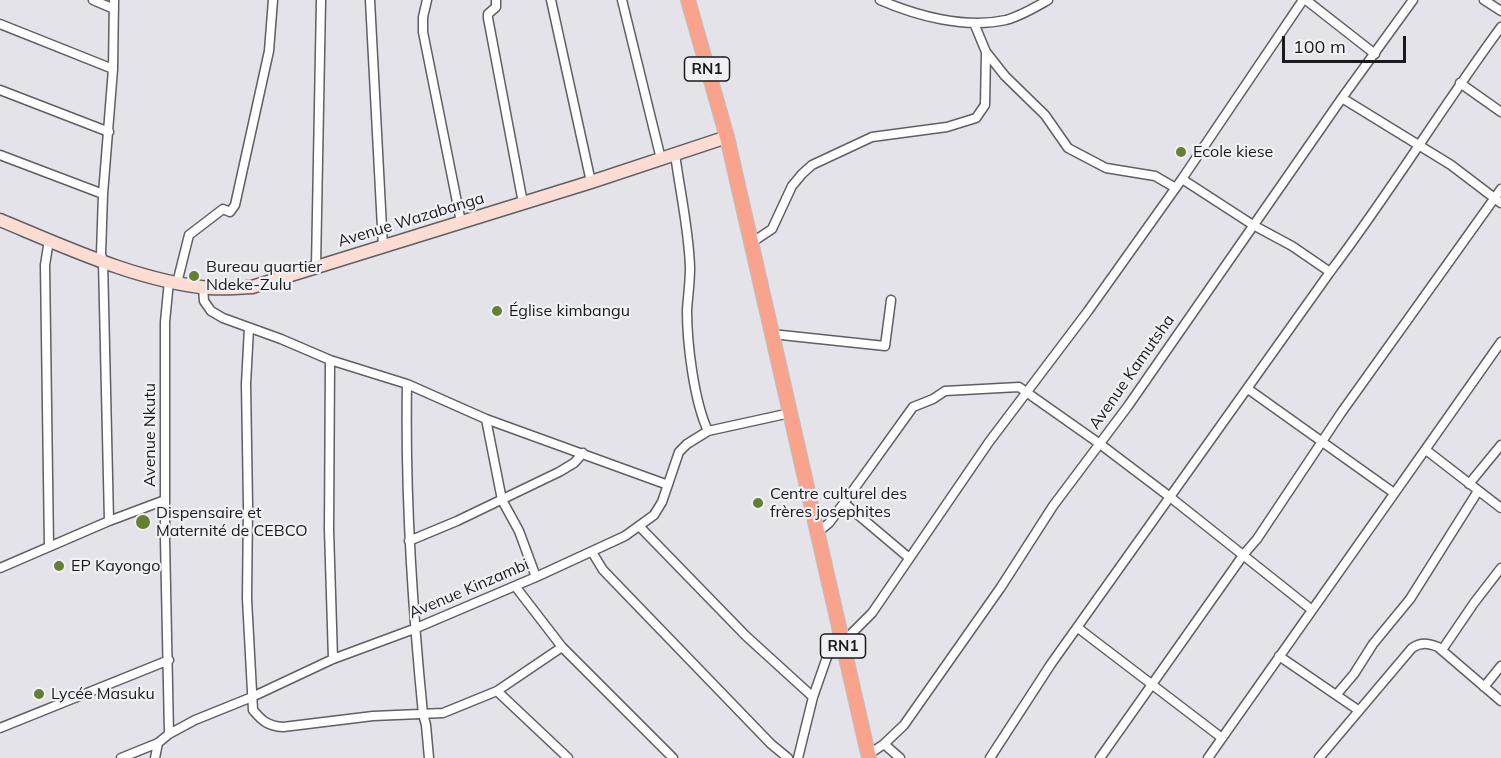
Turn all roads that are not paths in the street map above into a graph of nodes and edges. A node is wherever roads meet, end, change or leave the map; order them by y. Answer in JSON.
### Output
{"nodes":[{"id":1,"x":93,"y":0,"type":"edge"},
{"id":2,"x":273,"y":0,"type":"edge"},
{"id":3,"x":321,"y":0,"type":"edge"},
{"id":4,"x":370,"y":0,"type":"edge"},
{"id":5,"x":427,"y":0,"type":"edge"},
{"id":6,"x":496,"y":0,"type":"edge"},
{"id":7,"x":551,"y":0,"type":"edge"},
{"id":8,"x":622,"y":0,"type":"edge"},
{"id":9,"x":688,"y":0,"type":"edge"},
{"id":10,"x":880,"y":0,"type":"edge"},
{"id":11,"x":1048,"y":0,"type":"edge"},
{"id":12,"x":1305,"y":0,"type":"edge"},
{"id":13,"x":1413,"y":0,"type":"edge"},
{"id":14,"x":1484,"y":0,"type":"edge"},
{"id":15,"x":114,"y":4,"type":"edge"},
{"id":16,"x":1501,"y":11,"type":"edge"},
{"id":17,"x":974,"y":23,"type":"junction"},
{"id":18,"x":0,"y":24,"type":"edge"},
{"id":19,"x":1501,"y":27,"type":"edge"},
{"id":20,"x":986,"y":52,"type":"junction"},
{"id":21,"x":1375,"y":54,"type":"junction"},
{"id":22,"x":113,"y":69,"type":"junction"},
{"id":23,"x":1460,"y":83,"type":"junction"},
{"id":24,"x":0,"y":90,"type":"edge"},
{"id":25,"x":1342,"y":98,"type":"junction"},
{"id":26,"x":1501,"y":112,"type":"edge"},
{"id":27,"x":109,"y":132,"type":"junction"},
{"id":28,"x":727,"y":137,"type":"junction"},
{"id":29,"x":1418,"y":145,"type":"junction"},
{"id":30,"x":0,"y":154,"type":"edge"},
{"id":31,"x":675,"y":154,"type":"junction"},
{"id":32,"x":661,"y":159,"type":"junction"},
{"id":33,"x":1182,"y":179,"type":"junction"},
{"id":34,"x":591,"y":182,"type":"junction"},
{"id":35,"x":1174,"y":187,"type":"junction"},
{"id":36,"x":1501,"y":189,"type":"edge"},
{"id":37,"x":103,"y":194,"type":"junction"},
{"id":38,"x":1497,"y":200,"type":"edge"},
{"id":39,"x":523,"y":203,"type":"junction"},
{"id":40,"x":0,"y":220,"type":"edge"},
{"id":41,"x":461,"y":222,"type":"junction"},
{"id":42,"x":1253,"y":225,"type":"junction"},
{"id":43,"x":49,"y":240,"type":"junction"},
{"id":44,"x":751,"y":243,"type":"junction"},
{"id":45,"x":383,"y":247,"type":"junction"},
{"id":46,"x":103,"y":261,"type":"junction"},
{"id":47,"x":316,"y":267,"type":"junction"},
{"id":48,"x":1330,"y":272,"type":"junction"},
{"id":49,"x":173,"y":282,"type":"junction"},
{"id":50,"x":203,"y":287,"type":"junction"},
{"id":51,"x":891,"y":300,"type":"dead end"},
{"id":52,"x":249,"y":328,"type":"junction"},
{"id":53,"x":772,"y":334,"type":"junction"},
{"id":54,"x":1501,"y":342,"type":"edge"},
{"id":55,"x":330,"y":360,"type":"junction"},
{"id":56,"x":407,"y":384,"type":"junction"},
{"id":57,"x":1248,"y":389,"type":"junction"},
{"id":58,"x":1027,"y":390,"type":"junction"},
{"id":59,"x":790,"y":413,"type":"junction"},
{"id":60,"x":486,"y":419,"type":"junction"},
{"id":61,"x":708,"y":431,"type":"junction"},
{"id":62,"x":1322,"y":441,"type":"junction"},
{"id":63,"x":1100,"y":444,"type":"junction"},
{"id":64,"x":1501,"y":445,"type":"edge"},
{"id":65,"x":1426,"y":450,"type":"junction"},
{"id":66,"x":583,"y":453,"type":"junction"},
{"id":67,"x":1469,"y":484,"type":"junction"},
{"id":68,"x":668,"y":485,"type":"junction"},
{"id":69,"x":1478,"y":491,"type":"junction"},
{"id":70,"x":1394,"y":493,"type":"junction"},
{"id":71,"x":1170,"y":497,"type":"junction"},
{"id":72,"x":165,"y":500,"type":"junction"},
{"id":73,"x":502,"y":500,"type":"junction"},
{"id":74,"x":844,"y":503,"type":"junction"},
{"id":75,"x":1501,"y":508,"type":"edge"},
{"id":76,"x":109,"y":521,"type":"junction"},
{"id":77,"x":639,"y":526,"type":"junction"},
{"id":78,"x":817,"y":534,"type":"junction"},
{"id":79,"x":409,"y":541,"type":"junction"},
{"id":80,"x":49,"y":547,"type":"junction"},
{"id":81,"x":592,"y":552,"type":"junction"},
{"id":82,"x":1244,"y":554,"type":"junction"},
{"id":83,"x":908,"y":557,"type":"junction"},
{"id":84,"x":0,"y":568,"type":"edge"},
{"id":85,"x":1501,"y":568,"type":"edge"},
{"id":86,"x":536,"y":577,"type":"junction"},
{"id":87,"x":515,"y":586,"type":"junction"},
{"id":88,"x":1312,"y":610,"type":"junction"},
{"id":89,"x":1077,"y":627,"type":"junction"},
{"id":90,"x":414,"y":629,"type":"junction"},
{"id":91,"x":842,"y":639,"type":"junction"},
{"id":92,"x":562,"y":647,"type":"junction"},
{"id":93,"x":1442,"y":650,"type":"junction"},
{"id":94,"x":1279,"y":656,"type":"junction"},
{"id":95,"x":333,"y":659,"type":"junction"},
{"id":96,"x":169,"y":660,"type":"junction"},
{"id":97,"x":1501,"y":666,"type":"edge"},
{"id":98,"x":1153,"y":685,"type":"junction"},
{"id":99,"x":1484,"y":687,"type":"junction"},
{"id":100,"x":497,"y":691,"type":"junction"},
{"id":101,"x":1337,"y":694,"type":"junction"},
{"id":102,"x":252,"y":697,"type":"junction"},
{"id":103,"x":813,"y":697,"type":"junction"},
{"id":104,"x":1501,"y":701,"type":"edge"},
{"id":105,"x":1358,"y":710,"type":"junction"},
{"id":106,"x":423,"y":714,"type":"junction"},
{"id":107,"x":0,"y":728,"type":"edge"},
{"id":108,"x":169,"y":734,"type":"junction"},
{"id":109,"x":1222,"y":738,"type":"junction"},
{"id":110,"x":158,"y":742,"type":"junction"},
{"id":111,"x":884,"y":744,"type":"junction"},
{"id":112,"x":869,"y":756,"type":"edge"},
{"id":113,"x":121,"y":758,"type":"edge"},
{"id":114,"x":155,"y":758,"type":"edge"},
{"id":115,"x":429,"y":758,"type":"edge"},
{"id":116,"x":567,"y":758,"type":"edge"},
{"id":117,"x":674,"y":758,"type":"edge"},
{"id":118,"x":788,"y":758,"type":"edge"},
{"id":119,"x":798,"y":758,"type":"edge"},
{"id":120,"x":900,"y":758,"type":"edge"},
{"id":121,"x":990,"y":758,"type":"edge"},
{"id":122,"x":1100,"y":758,"type":"edge"},
{"id":123,"x":1208,"y":758,"type":"edge"},
{"id":124,"x":1319,"y":758,"type":"edge"}],
"edges":[{"from":1,"to":15,"type":"street"},
{"from":2,"to":49,"type":"street","name":"Avenue Nkutu"},
{"from":3,"to":47,"type":"street"},
{"from":4,"to":45,"type":"street"},
{"from":5,"to":41,"type":"street"},
{"from":6,"to":39,"type":"street"},
{"from":7,"to":34,"type":"street"},
{"from":8,"to":32,"type":"street"},
{"from":9,"to":28,"type":"highway","number":"RN1"},
{"from":10,"to":17,"type":"street"},
{"from":11,"to":17,"type":"street"},
{"from":12,"to":21,"type":"street"},
{"from":12,"to":33,"type":"street"},
{"from":13,"to":21,"type":"street","name":"Avenue Kamutsha"},
{"from":14,"to":16,"type":"street"},
{"from":15,"to":22,"type":"street"},
{"from":17,"to":20,"type":"street"},
{"from":18,"to":22,"type":"street"},
{"from":19,"to":23,"type":"street"},
{"from":20,"to":35,"type":"street"},
{"from":20,"to":44,"type":"street"},
{"from":21,"to":25,"type":"street","name":"Avenue Kamutsha"},
{"from":22,"to":27,"type":"street"},
{"from":23,"to":26,"type":"street"},
{"from":23,"to":29,"type":"street"},
{"from":24,"to":27,"type":"street"},
{"from":25,"to":29,"type":"street"},
{"from":25,"to":42,"type":"street","name":"Avenue Kamutsha"},
{"from":27,"to":37,"type":"street"},
{"from":28,"to":31,"type":"main road","name":"Avenue Wazabanga"},
{"from":28,"to":44,"type":"highway","number":"RN1"},
{"from":29,"to":38,"type":"street"},
{"from":29,"to":48,"type":"street"},
{"from":30,"to":37,"type":"street"},
{"from":31,"to":32,"type":"main road","name":"Avenue Wazabanga"},
{"from":31,"to":61,"type":"street"},
{"from":32,"to":34,"type":"main road","name":"Avenue Wazabanga"},
{"from":33,"to":35,"type":"street"},
{"from":33,"to":42,"type":"street"},
{"from":34,"to":39,"type":"main road","name":"Avenue Wazabanga"},
{"from":35,"to":58,"type":"street"},
{"from":36,"to":38,"type":"street"},
{"from":37,"to":46,"type":"street"},
{"from":38,"to":62,"type":"street"},
{"from":39,"to":41,"type":"main road","name":"Avenue Wazabanga"},
{"from":40,"to":43,"type":"main road","name":"Avenue Wazabanga"},
{"from":41,"to":45,"type":"main road","name":"Avenue Wazabanga"},
{"from":42,"to":48,"type":"street"},
{"from":42,"to":63,"type":"street","name":"Avenue Kamutsha"},
{"from":43,"to":46,"type":"main road","name":"Avenue Wazabanga"},
{"from":43,"to":80,"type":"street"},
{"from":44,"to":53,"type":"highway","number":"RN1"},
{"from":45,"to":47,"type":"main road","name":"Avenue Wazabanga"},
{"from":46,"to":49,"type":"main road","name":"Avenue Wazabanga"},
{"from":46,"to":76,"type":"street"},
{"from":47,"to":50,"type":"main road","name":"Avenue Wazabanga"},
{"from":48,"to":57,"type":"street"},
{"from":49,"to":50,"type":"main road","name":"Avenue Wazabanga"},
{"from":49,"to":72,"type":"street","name":"Avenue Nkutu"},
{"from":50,"to":52,"type":"street"},
{"from":51,"to":53,"type":"street"},
{"from":52,"to":55,"type":"street"},
{"from":52,"to":102,"type":"street"},
{"from":53,"to":59,"type":"highway","number":"RN1"},
{"from":54,"to":65,"type":"street"},
{"from":55,"to":56,"type":"street"},
{"from":55,"to":95,"type":"street"},
{"from":56,"to":60,"type":"street"},
{"from":56,"to":79,"type":"street"},
{"from":57,"to":62,"type":"street"},
{"from":57,"to":71,"type":"street"},
{"from":58,"to":63,"type":"street"},
{"from":58,"to":74,"type":"street"},
{"from":58,"to":83,"type":"street"},
{"from":59,"to":61,"type":"street","name":"Avenue Kinzambi"},
{"from":59,"to":78,"type":"highway","number":"RN1"},
{"from":60,"to":66,"type":"street"},
{"from":60,"to":73,"type":"street"},
{"from":61,"to":68,"type":"street","name":"Avenue Kinzambi"},
{"from":62,"to":70,"type":"street"},
{"from":62,"to":82,"type":"street"},
{"from":63,"to":71,"type":"street"},
{"from":63,"to":111,"type":"street","name":"Avenue Kamutsha"},
{"from":64,"to":67,"type":"street"},
{"from":65,"to":67,"type":"street"},
{"from":65,"to":70,"type":"street"},
{"from":66,"to":68,"type":"street"},
{"from":66,"to":73,"type":"street"},
{"from":67,"to":69,"type":"street"},
{"from":68,"to":77,"type":"street","name":"Avenue Kinzambi"},
{"from":69,"to":75,"type":"street"},
{"from":69,"to":101,"type":"street"},
{"from":70,"to":88,"type":"street"},
{"from":71,"to":82,"type":"street"},
{"from":71,"to":89,"type":"street"},
{"from":72,"to":76,"type":"street"},
{"from":72,"to":96,"type":"street","name":"Avenue Nkutu"},
{"from":73,"to":79,"type":"street"},
{"from":73,"to":86,"type":"street"},
{"from":74,"to":78,"type":"street"},
{"from":74,"to":83,"type":"street"},
{"from":76,"to":80,"type":"street"},
{"from":77,"to":81,"type":"street","name":"Avenue Kinzambi"},
{"from":77,"to":103,"type":"street"},
{"from":78,"to":91,"type":"highway","number":"RN1"},
{"from":79,"to":90,"type":"street"},
{"from":80,"to":84,"type":"street"},
{"from":81,"to":86,"type":"street","name":"Avenue Kinzambi"},
{"from":81,"to":118,"type":"street"},
{"from":82,"to":88,"type":"street"},
{"from":82,"to":98,"type":"street"},
{"from":83,"to":91,"type":"street"},
{"from":85,"to":93,"type":"street"},
{"from":86,"to":87,"type":"street","name":"Avenue Kinzambi"},
{"from":87,"to":90,"type":"street","name":"Avenue Kinzambi"},
{"from":87,"to":92,"type":"street"},
{"from":88,"to":94,"type":"street"},
{"from":89,"to":98,"type":"street"},
{"from":89,"to":121,"type":"street"},
{"from":90,"to":95,"type":"street","name":"Avenue Kinzambi"},
{"from":90,"to":106,"type":"street"},
{"from":91,"to":103,"type":"street"},
{"from":91,"to":112,"type":"highway","number":"RN1"},
{"from":92,"to":100,"type":"street"},
{"from":92,"to":117,"type":"street"},
{"from":93,"to":99,"type":"street"},
{"from":93,"to":105,"type":"street"},
{"from":94,"to":101,"type":"street"},
{"from":94,"to":109,"type":"street"},
{"from":95,"to":102,"type":"street","name":"Avenue Kinzambi"},
{"from":96,"to":107,"type":"street"},
{"from":96,"to":108,"type":"street","name":"Avenue Nkutu"},
{"from":97,"to":99,"type":"street"},
{"from":98,"to":109,"type":"street"},
{"from":98,"to":122,"type":"street"},
{"from":99,"to":104,"type":"street"},
{"from":100,"to":106,"type":"street"},
{"from":100,"to":116,"type":"street"},
{"from":101,"to":105,"type":"street"},
{"from":102,"to":106,"type":"street"},
{"from":102,"to":108,"type":"street","name":"Avenue Kinzambi"},
{"from":103,"to":119,"type":"street"},
{"from":105,"to":124,"type":"street"},
{"from":106,"to":115,"type":"street"},
{"from":108,"to":110,"type":"street","name":"Avenue Kinzambi"},
{"from":109,"to":123,"type":"street"},
{"from":110,"to":113,"type":"street","name":"Avenue Kinzambi"},
{"from":110,"to":114,"type":"street"},
{"from":111,"to":112,"type":"street","name":"Avenue Kamutsha"},
{"from":111,"to":120,"type":"street"}]}
